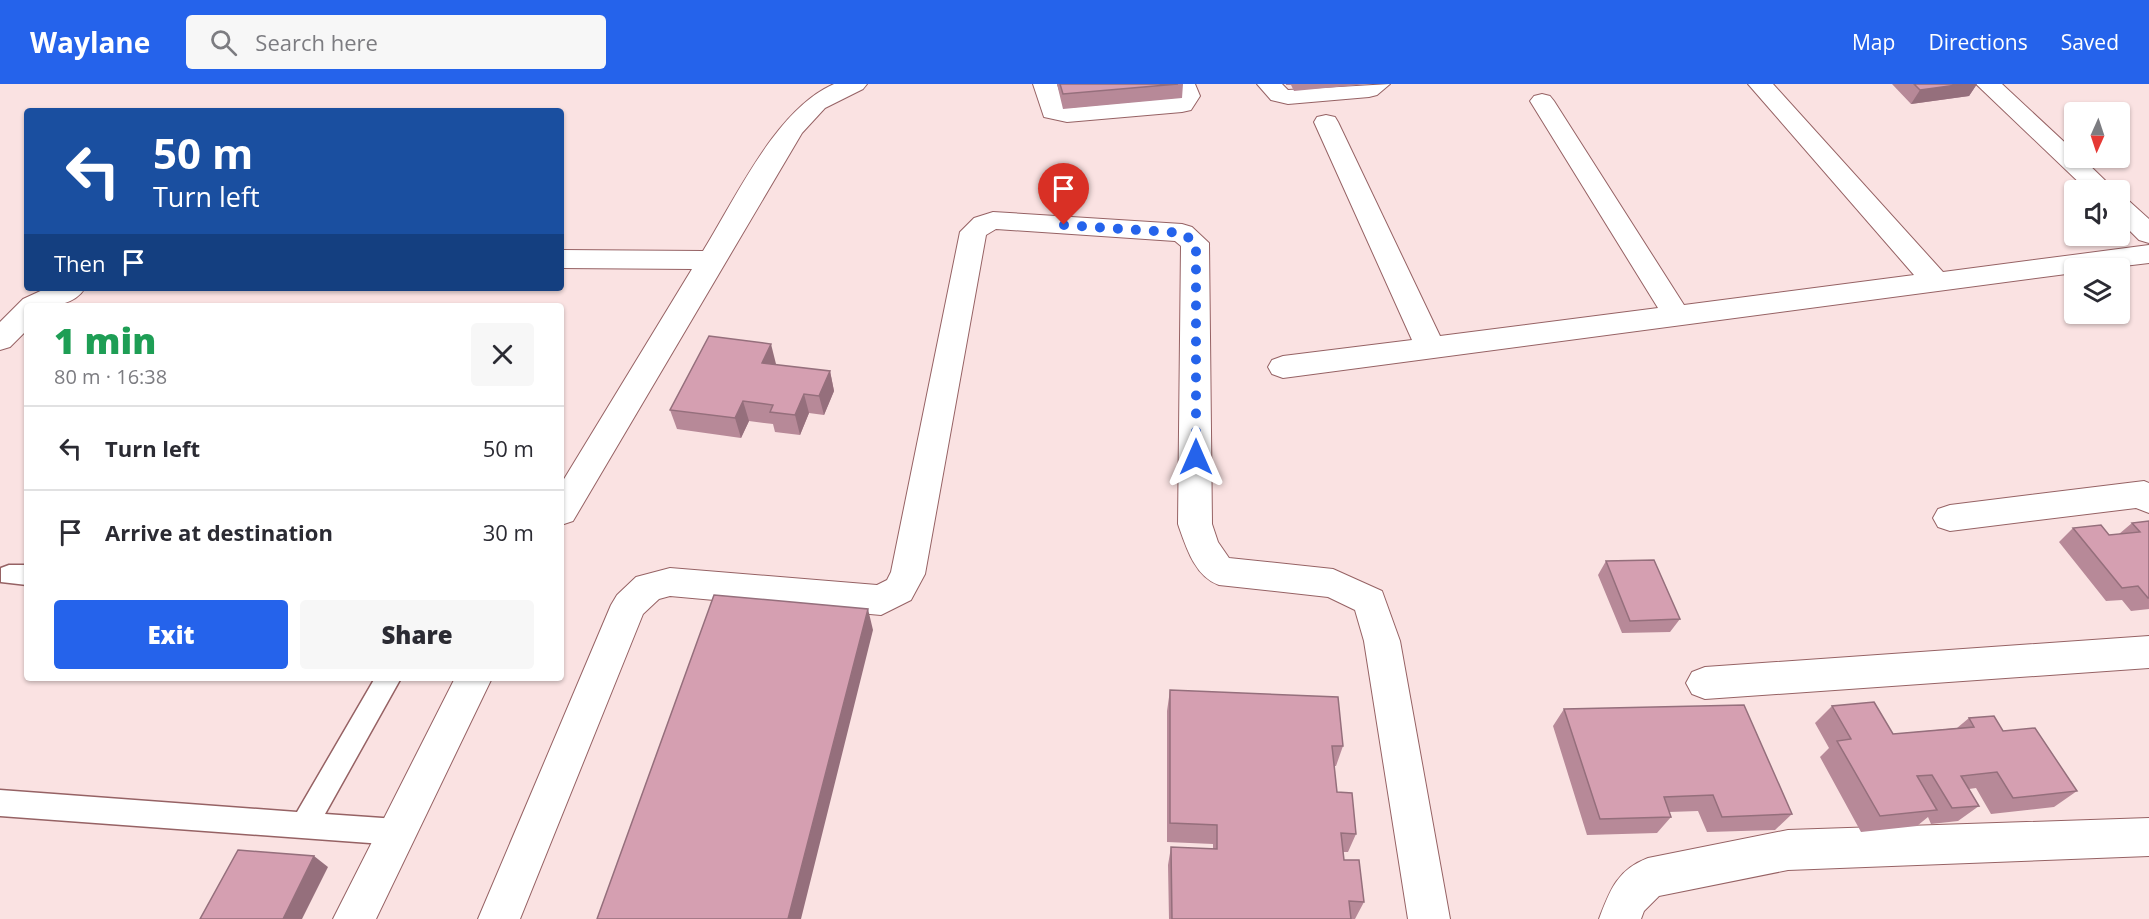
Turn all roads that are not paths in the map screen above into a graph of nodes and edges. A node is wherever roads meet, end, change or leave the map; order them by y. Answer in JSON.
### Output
{"nodes":[{"id":1,"x":855,"y":84,"type":"edge"},
{"id":2,"x":1045,"y":84,"type":"edge"},
{"id":3,"x":1183,"y":84,"type":"edge"},
{"id":4,"x":1269,"y":84,"type":"edge"},
{"id":5,"x":1377,"y":84,"type":"edge"},
{"id":6,"x":1760,"y":84,"type":"edge"},
{"id":7,"x":1988,"y":84,"type":"edge"},
{"id":8,"x":1542,"y":101,"type":"dead end"},
{"id":9,"x":1326,"y":122,"type":"dead end"},
{"id":10,"x":2091,"y":180,"type":"edge"},
{"id":11,"x":2130,"y":216,"type":"edge"},
{"id":12,"x":2149,"y":234,"type":"edge"},
{"id":13,"x":2149,"y":255,"type":"edge"},
{"id":14,"x":564,"y":259,"type":"edge"},
{"id":15,"x":712,"y":260,"type":"junction"},
{"id":16,"x":1936,"y":282,"type":"junction"},
{"id":17,"x":65,"y":291,"type":"edge"},
{"id":18,"x":39,"y":303,"type":"edge"},
{"id":19,"x":24,"y":315,"type":"edge"},
{"id":20,"x":1677,"y":316,"type":"junction"},
{"id":21,"x":0,"y":340,"type":"edge"},
{"id":22,"x":1431,"y":348,"type":"junction"},
{"id":23,"x":1283,"y":367,"type":"dead end"},
{"id":24,"x":2148,"y":496,"type":"edge"},
{"id":25,"x":564,"y":507,"type":"edge"},
{"id":26,"x":1950,"y":518,"type":"dead end"},
{"id":27,"x":2149,"y":652,"type":"edge"},
{"id":28,"x":386,"y":681,"type":"edge"},
{"id":29,"x":472,"y":681,"type":"edge"},
{"id":30,"x":1705,"y":683,"type":"dead end"},
{"id":31,"x":0,"y":803,"type":"edge"},
{"id":32,"x":304,"y":825,"type":"junction"},
{"id":33,"x":397,"y":832,"type":"junction"},
{"id":34,"x":2149,"y":837,"type":"edge"},
{"id":35,"x":354,"y":919,"type":"edge"},
{"id":36,"x":499,"y":919,"type":"edge"},
{"id":37,"x":1429,"y":919,"type":"edge"},
{"id":38,"x":1620,"y":919,"type":"edge"}],
"edges":[{"from":1,"to":15,"type":"street"},
{"from":2,"to":3,"type":"street"},
{"from":4,"to":5,"type":"street"},
{"from":6,"to":16,"type":"street"},
{"from":7,"to":10,"type":"street"},
{"from":8,"to":20,"type":"street"},
{"from":9,"to":22,"type":"street"},
{"from":11,"to":12,"type":"street"},
{"from":13,"to":16,"type":"street"},
{"from":14,"to":15,"type":"street"},
{"from":15,"to":25,"type":"street"},
{"from":16,"to":20,"type":"street"},
{"from":17,"to":18,"type":"street"},
{"from":19,"to":21,"type":"street"},
{"from":20,"to":22,"type":"street"},
{"from":22,"to":23,"type":"street"},
{"from":24,"to":26,"type":"street"},
{"from":27,"to":30,"type":"street"},
{"from":28,"to":32,"type":"lane"},
{"from":29,"to":33,"type":"street"},
{"from":31,"to":32,"type":"lane"},
{"from":32,"to":33,"type":"lane"},
{"from":33,"to":35,"type":"street"},
{"from":34,"to":38,"type":"street"},
{"from":36,"to":37,"type":"street"}]}
